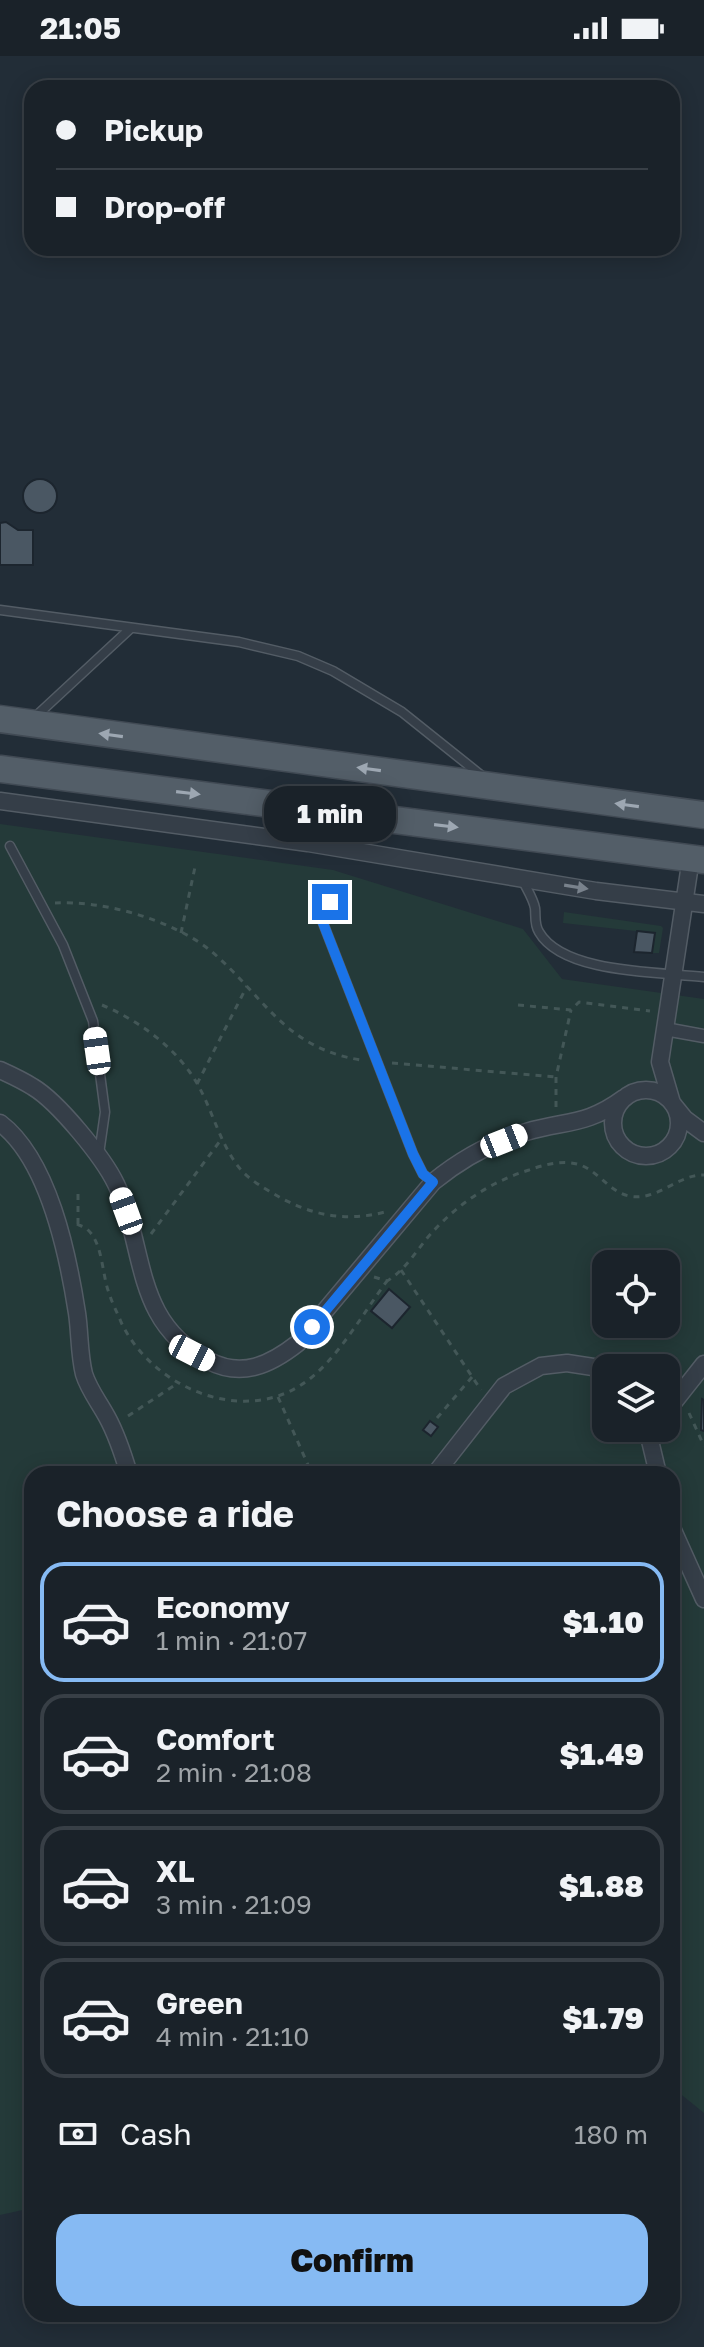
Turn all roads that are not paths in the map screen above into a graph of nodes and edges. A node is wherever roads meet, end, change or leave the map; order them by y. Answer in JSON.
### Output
{"nodes":[{"id":1,"x":0,"y":610,"type":"edge"},
{"id":2,"x":131,"y":628,"type":"junction"},
{"id":3,"x":0,"y":719,"type":"edge"},
{"id":4,"x":28,"y":723,"type":"junction"},
{"id":5,"x":0,"y":769,"type":"edge"},
{"id":6,"x":495,"y":787,"type":"junction"},
{"id":7,"x":0,"y":801,"type":"edge"},
{"id":8,"x":704,"y":815,"type":"edge"},
{"id":9,"x":10,"y":846,"type":"dead end"},
{"id":10,"x":698,"y":859,"type":"edge"},
{"id":11,"x":522,"y":878,"type":"junction"},
{"id":12,"x":683,"y":901,"type":"junction"},
{"id":13,"x":330,"y":902,"type":"dead end"},
{"id":14,"x":704,"y":904,"type":"edge"},
{"id":15,"x":673,"y":973,"type":"junction"},
{"id":16,"x":704,"y":977,"type":"edge"},
{"id":17,"x":665,"y":1029,"type":"junction"},
{"id":18,"x":704,"y":1036,"type":"edge"},
{"id":19,"x":660,"y":1062,"type":"junction"},
{"id":20,"x":0,"y":1070,"type":"edge"},
{"id":21,"x":628,"y":1095,"type":"junction"},
{"id":22,"x":672,"y":1103,"type":"junction"},
{"id":23,"x":0,"y":1123,"type":"edge"},
{"id":24,"x":574,"y":1123,"type":"junction"},
{"id":25,"x":704,"y":1133,"type":"edge"},
{"id":26,"x":671,"y":1144,"type":"junction"},
{"id":27,"x":622,"y":1146,"type":"junction"},
{"id":28,"x":99,"y":1155,"type":"junction"},
{"id":29,"x":433,"y":1182,"type":"junction"},
{"id":30,"x":704,"y":1364,"type":"edge"},
{"id":31,"x":592,"y":1367,"type":"edge"},
{"id":32,"x":680,"y":1395,"type":"edge"},
{"id":33,"x":652,"y":1442,"type":"edge"},
{"id":34,"x":127,"y":1466,"type":"edge"},
{"id":35,"x":441,"y":1466,"type":"edge"},
{"id":36,"x":657,"y":1466,"type":"edge"},
{"id":37,"x":680,"y":1546,"type":"edge"},
{"id":38,"x":704,"y":1599,"type":"edge"}],
"edges":[{"from":1,"to":2,"type":"lane"},
{"from":2,"to":4,"type":"lane"},
{"from":2,"to":6,"type":"lane"},
{"from":3,"to":4,"type":"main road"},
{"from":6,"to":4,"type":"main road","one_way":true},
{"from":5,"to":10,"type":"main road","one_way":true},
{"from":8,"to":6,"type":"main road","one_way":true},
{"from":7,"to":11,"type":"street"},
{"from":9,"to":28,"type":"lane"},
{"from":10,"to":12,"type":"street"},
{"from":11,"to":12,"type":"street","one_way":true},
{"from":11,"to":15,"type":"lane"},
{"from":12,"to":14,"type":"street"},
{"from":12,"to":15,"type":"street"},
{"from":13,"to":29,"type":"lane"},
{"from":15,"to":16,"type":"lane"},
{"from":15,"to":17,"type":"street"},
{"from":17,"to":18,"type":"street"},
{"from":17,"to":19,"type":"street"},
{"from":19,"to":21,"type":"street"},
{"from":19,"to":22,"type":"street"},
{"from":20,"to":28,"type":"street"},
{"from":21,"to":22,"type":"street"},
{"from":21,"to":24,"type":"street"},
{"from":21,"to":27,"type":"street"},
{"from":22,"to":25,"type":"street"},
{"from":22,"to":26,"type":"street"},
{"from":23,"to":34,"type":"street"},
{"from":24,"to":27,"type":"street"},
{"from":24,"to":29,"type":"street"},
{"from":25,"to":26,"type":"street"},
{"from":26,"to":27,"type":"street"},
{"from":28,"to":29,"type":"street"},
{"from":30,"to":32,"type":"street"},
{"from":31,"to":35,"type":"street"},
{"from":33,"to":36,"type":"street"},
{"from":37,"to":38,"type":"street"}]}
